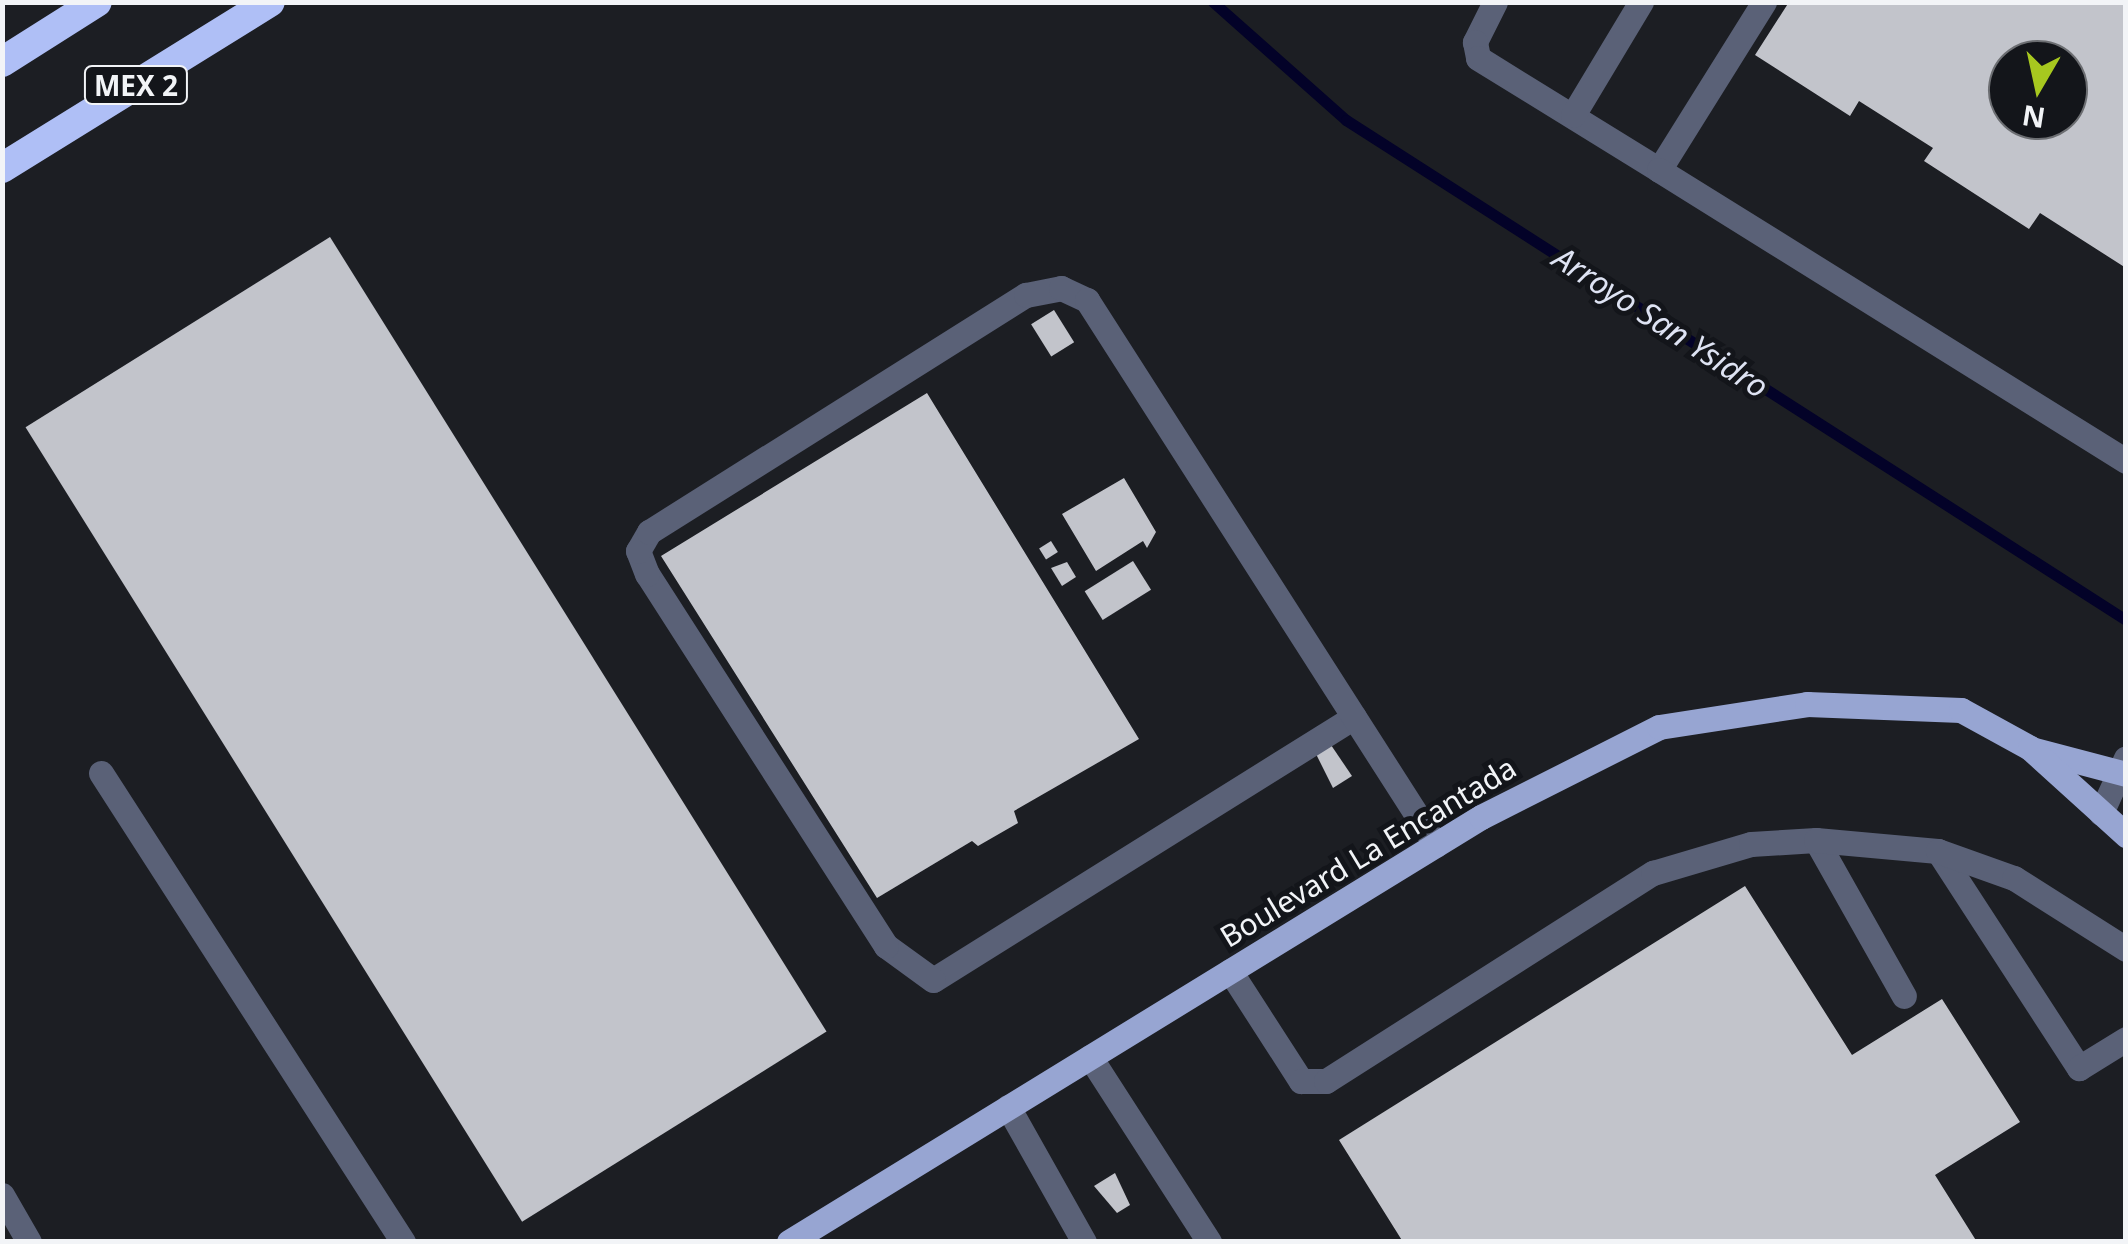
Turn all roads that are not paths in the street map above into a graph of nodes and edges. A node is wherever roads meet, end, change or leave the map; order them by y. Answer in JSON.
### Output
{"nodes":[{"id":1,"x":97,"y":2,"type":"edge"},
{"id":2,"x":270,"y":2,"type":"edge"},
{"id":3,"x":1494,"y":2,"type":"edge"},
{"id":4,"x":1641,"y":2,"type":"edge"},
{"id":5,"x":1764,"y":2,"type":"edge"},
{"id":6,"x":2,"y":62,"type":"edge"},
{"id":7,"x":1573,"y":115,"type":"junction"},
{"id":8,"x":2,"y":168,"type":"edge"},
{"id":9,"x":1659,"y":170,"type":"junction"},
{"id":10,"x":2126,"y":462,"type":"edge"},
{"id":11,"x":1354,"y":717,"type":"junction"},
{"id":12,"x":2030,"y":748,"type":"junction"},
{"id":13,"x":2123,"y":768,"type":"edge"},
{"id":14,"x":102,"y":773,"type":"dead end"},
{"id":15,"x":2101,"y":812,"type":"junction"},
{"id":16,"x":2126,"y":835,"type":"edge"},
{"id":17,"x":1816,"y":840,"type":"junction"},
{"id":18,"x":1436,"y":845,"type":"junction"},
{"id":19,"x":1938,"y":852,"type":"junction"},
{"id":20,"x":2126,"y":950,"type":"edge"},
{"id":21,"x":1230,"y":971,"type":"junction"},
{"id":22,"x":1904,"y":996,"type":"dead end"},
{"id":23,"x":2126,"y":1039,"type":"edge"},
{"id":24,"x":1090,"y":1057,"type":"junction"},
{"id":25,"x":1008,"y":1107,"type":"junction"},
{"id":26,"x":2,"y":1194,"type":"edge"},
{"id":27,"x":29,"y":1242,"type":"edge"},
{"id":28,"x":404,"y":1242,"type":"edge"},
{"id":29,"x":789,"y":1242,"type":"edge"},
{"id":30,"x":1084,"y":1242,"type":"edge"},
{"id":31,"x":1209,"y":1242,"type":"edge"}],
"edges":[{"from":1,"to":6,"type":"highway","number":"MEX 2"},
{"from":2,"to":8,"type":"highway","number":"MEX 2"},
{"from":3,"to":7,"type":"lane"},
{"from":4,"to":7,"type":"lane"},
{"from":5,"to":9,"type":"lane"},
{"from":7,"to":9,"type":"lane"},
{"from":9,"to":10,"type":"lane"},
{"from":11,"to":11,"type":"lane"},
{"from":11,"to":18,"type":"lane"},
{"from":12,"to":13,"type":"main road","name":"Boulevard La Encantada"},
{"from":12,"to":15,"type":"main road","name":"Boulevard La Encantada"},
{"from":12,"to":18,"type":"main road","name":"Boulevard La Encantada"},
{"from":13,"to":15,"type":"lane"},
{"from":14,"to":28,"type":"lane"},
{"from":15,"to":16,"type":"main road","name":"Boulevard La Encantada"},
{"from":17,"to":19,"type":"lane"},
{"from":17,"to":21,"type":"lane"},
{"from":17,"to":22,"type":"lane"},
{"from":18,"to":21,"type":"main road","name":"Boulevard La Encantada"},
{"from":19,"to":20,"type":"lane"},
{"from":19,"to":23,"type":"lane"},
{"from":21,"to":24,"type":"main road","name":"Boulevard La Encantada"},
{"from":24,"to":25,"type":"main road","name":"Boulevard La Encantada"},
{"from":24,"to":31,"type":"lane"},
{"from":25,"to":29,"type":"main road","name":"Boulevard La Encantada"},
{"from":25,"to":30,"type":"lane"},
{"from":26,"to":27,"type":"lane"}]}
